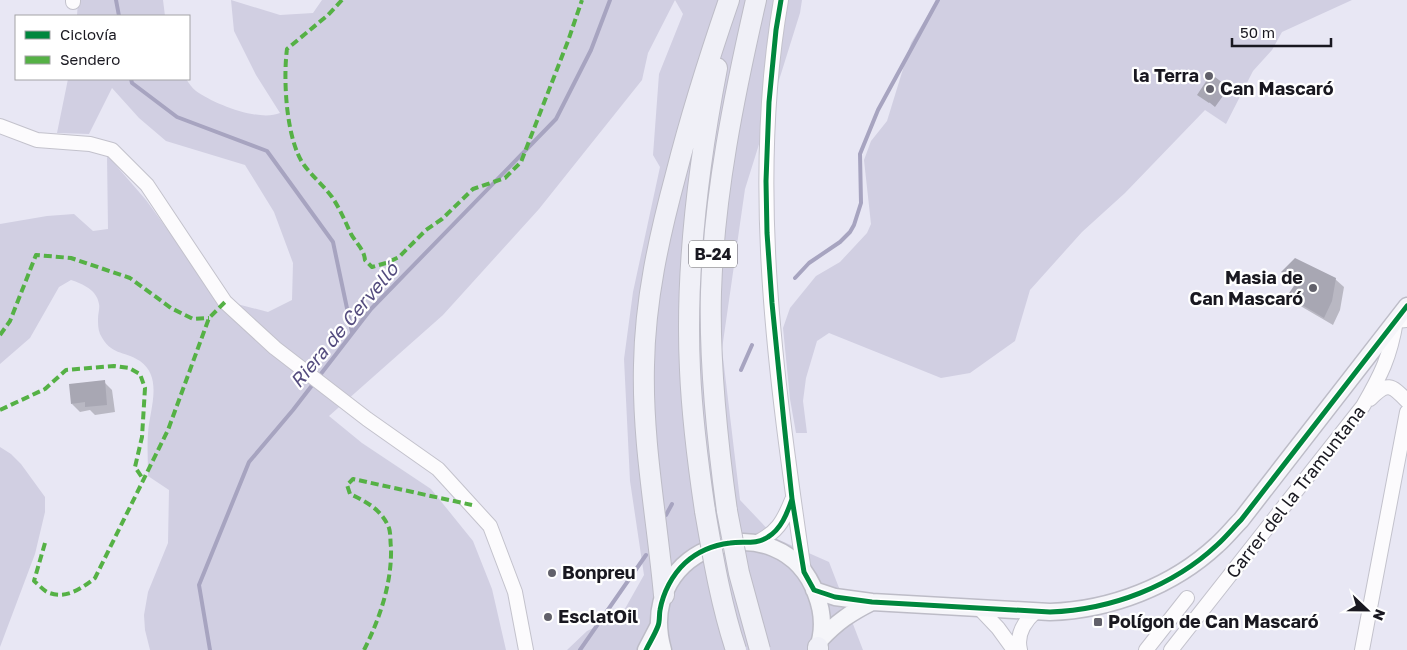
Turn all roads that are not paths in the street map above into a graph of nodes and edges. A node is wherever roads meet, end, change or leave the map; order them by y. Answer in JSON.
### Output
{"nodes":[{"id":1,"x":731,"y":0,"type":"edge"},
{"id":2,"x":756,"y":0,"type":"edge"},
{"id":3,"x":782,"y":0,"type":"edge"},
{"id":4,"x":0,"y":126,"type":"edge"},
{"id":5,"x":1407,"y":306,"type":"edge"},
{"id":6,"x":1401,"y":320,"type":"edge"},
{"id":7,"x":1407,"y":401,"type":"edge"},
{"id":8,"x":1363,"y":406,"type":"junction"},
{"id":9,"x":1407,"y":412,"type":"edge"},
{"id":10,"x":792,"y":499,"type":"junction"},
{"id":11,"x":755,"y":543,"type":"junction"},
{"id":12,"x":804,"y":572,"type":"junction"},
{"id":13,"x":814,"y":590,"type":"junction"},
{"id":14,"x":664,"y":595,"type":"junction"},
{"id":15,"x":1187,"y":598,"type":"dead end"},
{"id":16,"x":872,"y":602,"type":"junction"},
{"id":17,"x":980,"y":609,"type":"junction"},
{"id":18,"x":1035,"y":612,"type":"junction"},
{"id":19,"x":659,"y":625,"type":"junction"},
{"id":20,"x":818,"y":647,"type":"edge"},
{"id":21,"x":526,"y":650,"type":"edge"},
{"id":22,"x":646,"y":650,"type":"edge"},
{"id":23,"x":663,"y":650,"type":"edge"},
{"id":24,"x":736,"y":650,"type":"edge"},
{"id":25,"x":760,"y":650,"type":"edge"},
{"id":26,"x":1014,"y":650,"type":"edge"},
{"id":27,"x":1020,"y":650,"type":"edge"},
{"id":28,"x":1146,"y":650,"type":"edge"},
{"id":29,"x":1172,"y":650,"type":"edge"},
{"id":30,"x":1362,"y":650,"type":"edge"}],
"edges":[{"from":1,"to":14,"type":"highway"},
{"from":1,"to":24,"type":"highway","number":"B-24","bridge":true},
{"from":2,"to":25,"type":"highway","number":"B-24","bridge":true},
{"from":3,"to":10,"type":"street"},
{"from":4,"to":21,"type":"street"},
{"from":5,"to":6,"type":"main road"},
{"from":6,"to":8,"type":"street","name":"Carrer del la Tramuntana"},
{"from":6,"to":18,"type":"main road"},
{"from":7,"to":8,"type":"street"},
{"from":8,"to":29,"type":"street","name":"Carrer del la Tramuntana"},
{"from":9,"to":30,"type":"street"},
{"from":10,"to":11,"type":"street"},
{"from":10,"to":12,"type":"street"},
{"from":11,"to":12,"type":"main road"},
{"from":11,"to":14,"type":"main road"},
{"from":12,"to":13,"type":"main road"},
{"from":13,"to":16,"type":"main road"},
{"from":13,"to":20,"type":"main road"},
{"from":14,"to":19,"type":"main road"},
{"from":15,"to":28,"type":"street"},
{"from":16,"to":17,"type":"main road"},
{"from":16,"to":20,"type":"main road"},
{"from":17,"to":18,"type":"main road"},
{"from":17,"to":26,"type":"street"},
{"from":18,"to":27,"type":"street"},
{"from":19,"to":22,"type":"main road"},
{"from":19,"to":23,"type":"main road"}]}
